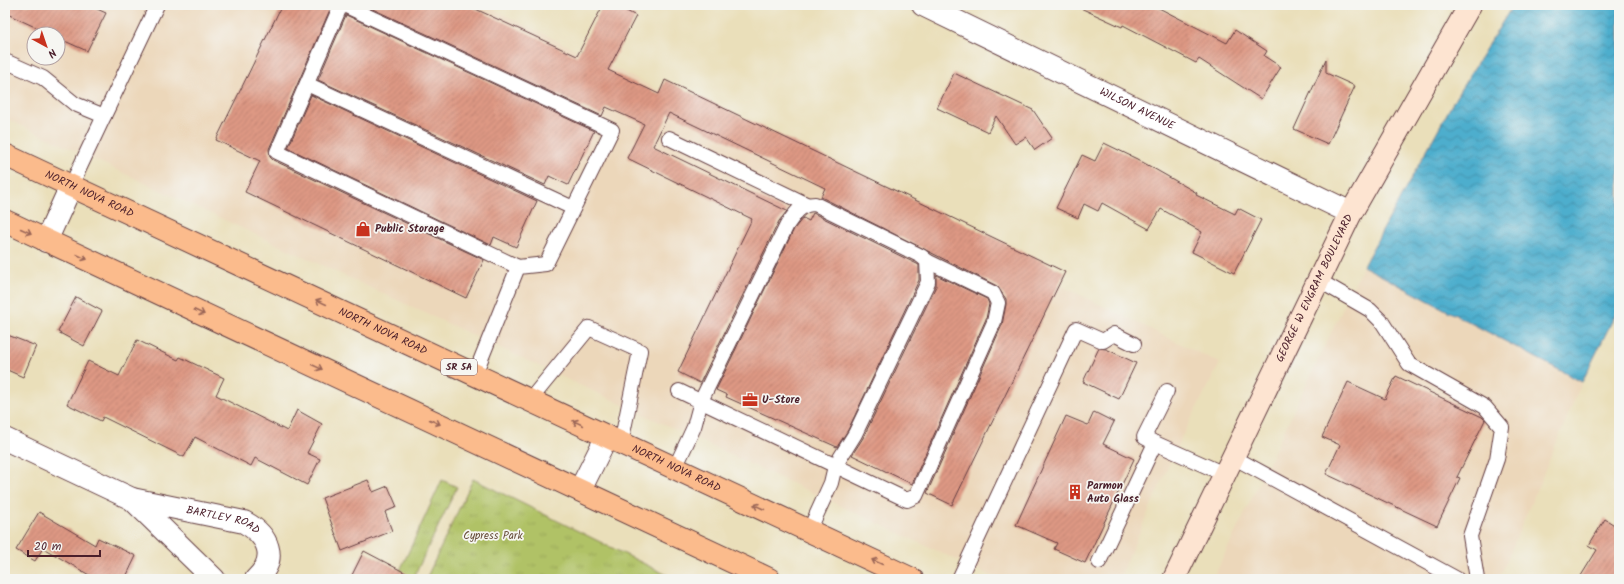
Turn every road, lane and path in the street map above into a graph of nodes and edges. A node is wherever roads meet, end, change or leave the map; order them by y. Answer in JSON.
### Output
{"nodes":[{"id":1,"x":157,"y":5,"type":"edge"},
{"id":2,"x":343,"y":5,"type":"edge"},
{"id":3,"x":923,"y":5,"type":"edge"},
{"id":4,"x":1470,"y":5,"type":"edge"},
{"id":5,"x":5,"y":61,"type":"edge"},
{"id":6,"x":307,"y":84,"type":"junction"},
{"id":7,"x":104,"y":116,"type":"junction"},
{"id":8,"x":670,"y":138,"type":"dead end"},
{"id":9,"x":5,"y":155,"type":"edge"},
{"id":10,"x":71,"y":186,"type":"junction"},
{"id":11,"x":806,"y":204,"type":"junction"},
{"id":12,"x":573,"y":208,"type":"junction"},
{"id":13,"x":1351,"y":213,"type":"junction"},
{"id":14,"x":5,"y":222,"type":"edge"},
{"id":15,"x":46,"y":241,"type":"junction"},
{"id":16,"x":927,"y":261,"type":"junction"},
{"id":17,"x":518,"y":267,"type":"junction"},
{"id":18,"x":1318,"y":280,"type":"junction"},
{"id":19,"x":1134,"y":344,"type":"dead end"},
{"id":20,"x":474,"y":374,"type":"junction"},
{"id":21,"x":1167,"y":391,"type":"dead end"},
{"id":22,"x":679,"y":392,"type":"dead end"},
{"id":23,"x":530,"y":400,"type":"junction"},
{"id":24,"x":701,"y":401,"type":"junction"},
{"id":25,"x":5,"y":438,"type":"edge"},
{"id":26,"x":614,"y":439,"type":"junction"},
{"id":27,"x":1156,"y":443,"type":"junction"},
{"id":28,"x":835,"y":466,"type":"junction"},
{"id":29,"x":1228,"y":466,"type":"junction"},
{"id":30,"x":675,"y":468,"type":"junction"},
{"id":31,"x":580,"y":490,"type":"junction"},
{"id":32,"x":132,"y":499,"type":"junction"},
{"id":33,"x":809,"y":531,"type":"junction"},
{"id":34,"x":1099,"y":562,"type":"dead end"},
{"id":35,"x":214,"y":579,"type":"edge"},
{"id":36,"x":256,"y":579,"type":"edge"},
{"id":37,"x":770,"y":579,"type":"edge"},
{"id":38,"x":912,"y":579,"type":"edge"},
{"id":39,"x":959,"y":579,"type":"edge"},
{"id":40,"x":1174,"y":579,"type":"edge"},
{"id":41,"x":1457,"y":579,"type":"edge"},
{"id":42,"x":1477,"y":579,"type":"edge"}],
"edges":[{"from":1,"to":7,"type":"lane"},
{"from":2,"to":6,"type":"lane"},
{"from":2,"to":12,"type":"lane"},
{"from":3,"to":13,"type":"street","name":"WILSON AVENUE"},
{"from":4,"to":13,"type":"main road","name":"GEORGE W ENGRAM BOULEVARD"},
{"from":5,"to":7,"type":"lane"},
{"from":6,"to":12,"type":"lane"},
{"from":6,"to":17,"type":"lane"},
{"from":7,"to":10,"type":"lane"},
{"from":8,"to":11,"type":"lane"},
{"from":9,"to":10,"type":"main road","name":"NORTH NOVA ROAD","number":"SR 5A"},
{"from":10,"to":15,"type":"street"},
{"from":20,"to":10,"type":"main road","name":"NORTH NOVA ROAD","number":"SR 5A","one_way":true},
{"from":11,"to":16,"type":"lane"},
{"from":11,"to":24,"type":"lane"},
{"from":12,"to":17,"type":"lane"},
{"from":13,"to":18,"type":"main road","name":"GEORGE W ENGRAM BOULEVARD"},
{"from":14,"to":15,"type":"main road","one_way":true},
{"from":15,"to":31,"type":"main road","one_way":true},
{"from":16,"to":28,"type":"lane"},
{"from":16,"to":28,"type":"lane"},
{"from":17,"to":20,"type":"lane"},
{"from":18,"to":29,"type":"main road","name":"GEORGE W ENGRAM BOULEVARD"},
{"from":18,"to":42,"type":"lane"},
{"from":19,"to":39,"type":"lane"},
{"from":20,"to":23,"type":"main road","name":"NORTH NOVA ROAD","number":"SR 5A"},
{"from":21,"to":27,"type":"lane"},
{"from":22,"to":24,"type":"lane"},
{"from":26,"to":23,"type":"main road","name":"NORTH NOVA ROAD","number":"SR 5A","one_way":true},
{"from":23,"to":26,"type":"lane"},
{"from":24,"to":28,"type":"lane"},
{"from":24,"to":30,"type":"lane"},
{"from":25,"to":32,"type":"street","name":"BARTLEY ROAD"},
{"from":26,"to":30,"type":"main road","name":"NORTH NOVA ROAD","number":"SR 5A"},
{"from":26,"to":31,"type":"street"},
{"from":27,"to":29,"type":"lane"},
{"from":27,"to":34,"type":"lane"},
{"from":28,"to":33,"type":"lane"},
{"from":29,"to":40,"type":"main road","name":"GEORGE W ENGRAM BOULEVARD"},
{"from":29,"to":41,"type":"lane"},
{"from":33,"to":30,"type":"main road","name":"NORTH NOVA ROAD","number":"SR 5A","one_way":true},
{"from":31,"to":37,"type":"main road"},
{"from":32,"to":35,"type":"street","name":"BARTLEY ROAD"},
{"from":32,"to":36,"type":"street","name":"BARTLEY ROAD"},
{"from":38,"to":33,"type":"main road","name":"NORTH NOVA ROAD","number":"SR 5A","one_way":true}]}
